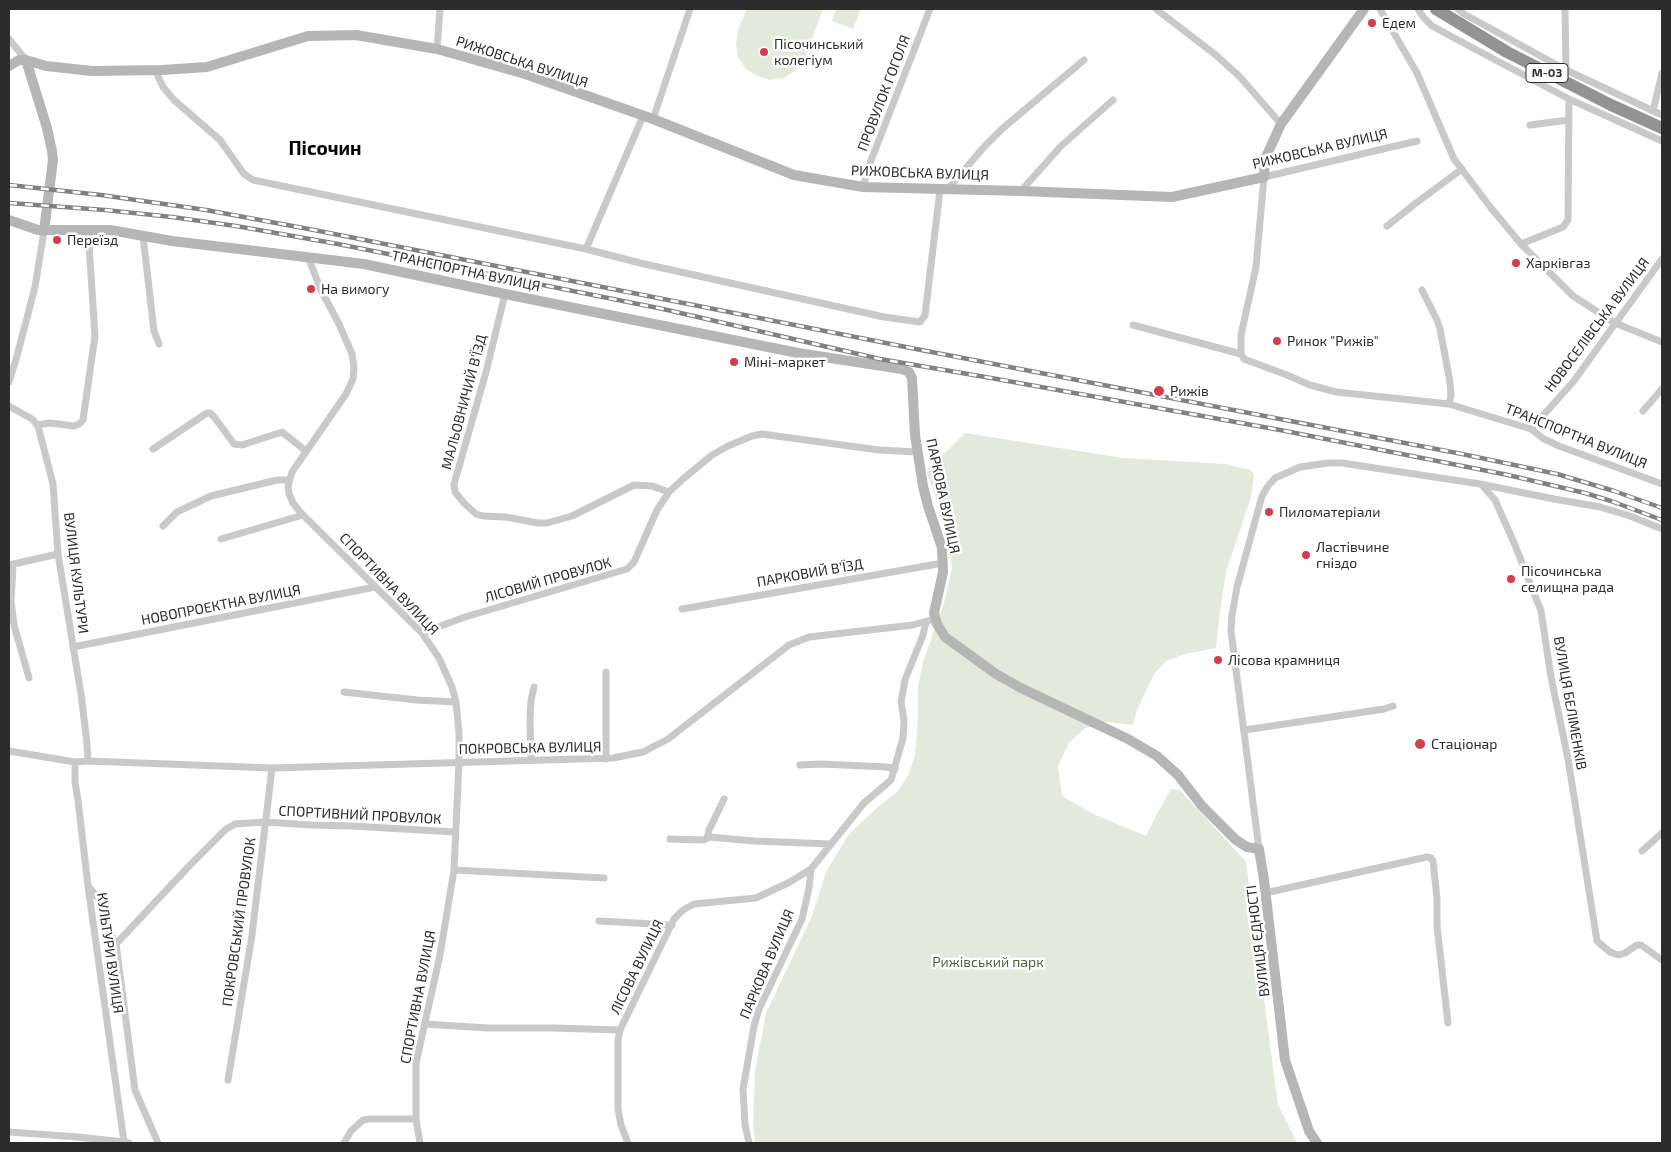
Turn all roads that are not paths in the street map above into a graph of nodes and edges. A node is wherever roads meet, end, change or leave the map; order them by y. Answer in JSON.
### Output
{"nodes":[{"id":1,"x":440,"y":9,"type":"edge"},
{"id":2,"x":690,"y":9,"type":"edge"},
{"id":3,"x":930,"y":9,"type":"edge"},
{"id":4,"x":1156,"y":9,"type":"edge"},
{"id":5,"x":1364,"y":9,"type":"edge"},
{"id":6,"x":1380,"y":9,"type":"edge"},
{"id":7,"x":1418,"y":9,"type":"edge"},
{"id":8,"x":1436,"y":9,"type":"edge"},
{"id":9,"x":1458,"y":9,"type":"edge"},
{"id":10,"x":1565,"y":9,"type":"edge"},
{"id":11,"x":9,"y":40,"type":"edge"},
{"id":12,"x":437,"y":49,"type":"junction"},
{"id":13,"x":26,"y":60,"type":"junction"},
{"id":14,"x":1084,"y":60,"type":"dead end"},
{"id":15,"x":9,"y":66,"type":"edge"},
{"id":16,"x":155,"y":70,"type":"junction"},
{"id":17,"x":1566,"y":70,"type":"junction"},
{"id":18,"x":1662,"y":73,"type":"edge"},
{"id":19,"x":1569,"y":99,"type":"junction"},
{"id":20,"x":1113,"y":100,"type":"dead end"},
{"id":21,"x":1653,"y":111,"type":"junction"},
{"id":22,"x":1662,"y":115,"type":"edge"},
{"id":23,"x":648,"y":118,"type":"junction"},
{"id":24,"x":1569,"y":120,"type":"junction"},
{"id":25,"x":1281,"y":124,"type":"junction"},
{"id":26,"x":1530,"y":125,"type":"dead end"},
{"id":27,"x":1662,"y":128,"type":"edge"},
{"id":28,"x":1417,"y":141,"type":"dead end"},
{"id":29,"x":1662,"y":141,"type":"edge"},
{"id":30,"x":1462,"y":169,"type":"junction"},
{"id":31,"x":1264,"y":177,"type":"junction"},
{"id":32,"x":863,"y":187,"type":"junction"},
{"id":33,"x":944,"y":189,"type":"junction"},
{"id":34,"x":1022,"y":191,"type":"junction"},
{"id":35,"x":9,"y":220,"type":"edge"},
{"id":36,"x":1387,"y":226,"type":"dead end"},
{"id":37,"x":88,"y":230,"type":"junction"},
{"id":38,"x":44,"y":231,"type":"junction"},
{"id":39,"x":143,"y":236,"type":"junction"},
{"id":40,"x":1521,"y":244,"type":"junction"},
{"id":41,"x":586,"y":249,"type":"junction"},
{"id":42,"x":308,"y":257,"type":"junction"},
{"id":43,"x":1662,"y":259,"type":"edge"},
{"id":44,"x":1422,"y":290,"type":"dead end"},
{"id":45,"x":505,"y":294,"type":"junction"},
{"id":46,"x":1615,"y":323,"type":"junction"},
{"id":47,"x":1133,"y":325,"type":"dead end"},
{"id":48,"x":1662,"y":342,"type":"edge"},
{"id":49,"x":159,"y":344,"type":"dead end"},
{"id":50,"x":1241,"y":354,"type":"junction"},
{"id":51,"x":912,"y":378,"type":"joint"},
{"id":52,"x":9,"y":382,"type":"edge"},
{"id":53,"x":1662,"y":389,"type":"edge"},
{"id":54,"x":1449,"y":404,"type":"junction"},
{"id":55,"x":9,"y":406,"type":"edge"},
{"id":56,"x":1643,"y":411,"type":"dead end"},
{"id":57,"x":37,"y":425,"type":"junction"},
{"id":58,"x":1531,"y":429,"type":"junction"},
{"id":59,"x":153,"y":449,"type":"dead end"},
{"id":60,"x":306,"y":451,"type":"junction"},
{"id":61,"x":917,"y":452,"type":"junction"},
{"id":62,"x":289,"y":480,"type":"junction"},
{"id":63,"x":1480,"y":484,"type":"junction"},
{"id":64,"x":1662,"y":484,"type":"edge"},
{"id":65,"x":669,"y":492,"type":"junction"},
{"id":66,"x":303,"y":515,"type":"junction"},
{"id":67,"x":163,"y":526,"type":"dead end"},
{"id":68,"x":1662,"y":529,"type":"edge"},
{"id":69,"x":221,"y":539,"type":"dead end"},
{"id":70,"x":58,"y":554,"type":"junction"},
{"id":71,"x":943,"y":564,"type":"junction"},
{"id":72,"x":11,"y":566,"type":"edge"},
{"id":73,"x":375,"y":587,"type":"junction"},
{"id":74,"x":682,"y":609,"type":"dead end"},
{"id":75,"x":930,"y":620,"type":"junction"},
{"id":76,"x":422,"y":633,"type":"junction"},
{"id":77,"x":73,"y":647,"type":"junction"},
{"id":78,"x":606,"y":672,"type":"dead end"},
{"id":79,"x":29,"y":678,"type":"dead end"},
{"id":80,"x":534,"y":687,"type":"dead end"},
{"id":81,"x":344,"y":692,"type":"dead end"},
{"id":82,"x":456,"y":702,"type":"junction"},
{"id":83,"x":1393,"y":706,"type":"dead end"},
{"id":84,"x":1244,"y":730,"type":"junction"},
{"id":85,"x":9,"y":751,"type":"edge"},
{"id":86,"x":606,"y":758,"type":"junction"},
{"id":87,"x":88,"y":760,"type":"junction"},
{"id":88,"x":531,"y":760,"type":"junction"},
{"id":89,"x":75,"y":762,"type":"junction"},
{"id":90,"x":459,"y":762,"type":"junction"},
{"id":91,"x":800,"y":765,"type":"dead end"},
{"id":92,"x":272,"y":768,"type":"junction"},
{"id":93,"x":895,"y":769,"type":"junction"},
{"id":94,"x":724,"y":799,"type":"dead end"},
{"id":95,"x":265,"y":822,"type":"junction"},
{"id":96,"x":455,"y":832,"type":"junction"},
{"id":97,"x":1662,"y":833,"type":"edge"},
{"id":98,"x":708,"y":838,"type":"junction"},
{"id":99,"x":670,"y":839,"type":"dead end"},
{"id":100,"x":830,"y":844,"type":"junction"},
{"id":101,"x":1259,"y":850,"type":"junction"},
{"id":102,"x":1642,"y":851,"type":"dead end"},
{"id":103,"x":811,"y":869,"type":"junction"},
{"id":104,"x":454,"y":870,"type":"junction"},
{"id":105,"x":604,"y":878,"type":"dead end"},
{"id":106,"x":88,"y":886,"type":"junction"},
{"id":107,"x":1265,"y":893,"type":"junction"},
{"id":108,"x":599,"y":921,"type":"dead end"},
{"id":109,"x":672,"y":925,"type":"junction"},
{"id":110,"x":116,"y":944,"type":"junction"},
{"id":111,"x":1662,"y":960,"type":"edge"},
{"id":112,"x":1448,"y":1023,"type":"dead end"},
{"id":113,"x":425,"y":1024,"type":"junction"},
{"id":114,"x":620,"y":1030,"type":"junction"},
{"id":115,"x":228,"y":1080,"type":"dead end"},
{"id":116,"x":416,"y":1119,"type":"junction"},
{"id":117,"x":9,"y":1132,"type":"edge"},
{"id":118,"x":125,"y":1143,"type":"edge"},
{"id":119,"x":158,"y":1143,"type":"edge"},
{"id":120,"x":344,"y":1143,"type":"edge"},
{"id":121,"x":420,"y":1143,"type":"edge"},
{"id":122,"x":628,"y":1143,"type":"edge"},
{"id":123,"x":749,"y":1143,"type":"edge"},
{"id":124,"x":1317,"y":1143,"type":"edge"}],
"edges":[{"from":1,"to":12,"type":"street"},
{"from":2,"to":23,"type":"street"},
{"from":3,"to":32,"type":"street","name":"ПРОВУЛОК ГОГОЛЯ"},
{"from":4,"to":25,"type":"street"},
{"from":5,"to":25,"type":"street"},
{"from":6,"to":30,"type":"street"},
{"from":7,"to":19,"type":"street"},
{"from":8,"to":27,"type":"highway","number":"М-03"},
{"from":9,"to":17,"type":"street"},
{"from":10,"to":17,"type":"street"},
{"from":11,"to":13,"type":"street"},
{"from":12,"to":16,"type":"street","name":"РИЖОВСЬКА ВУЛИЦЯ"},
{"from":12,"to":23,"type":"street","name":"РИЖОВСЬКА ВУЛИЦЯ"},
{"from":13,"to":15,"type":"street"},
{"from":13,"to":16,"type":"street","name":"РИЖОВСЬКА ВУЛИЦЯ"},
{"from":13,"to":38,"type":"street"},
{"from":14,"to":33,"type":"street"},
{"from":16,"to":41,"type":"street"},
{"from":17,"to":21,"type":"street"},
{"from":18,"to":21,"type":"street"},
{"from":19,"to":24,"type":"street"},
{"from":19,"to":29,"type":"street"},
{"from":20,"to":34,"type":"street"},
{"from":21,"to":22,"type":"street"},
{"from":23,"to":32,"type":"street","name":"РИЖОВСЬКА ВУЛИЦЯ"},
{"from":23,"to":41,"type":"street"},
{"from":24,"to":26,"type":"street"},
{"from":24,"to":40,"type":"street"},
{"from":25,"to":31,"type":"street"},
{"from":28,"to":31,"type":"street","name":"РИЖОВСЬКА ВУЛИЦЯ"},
{"from":30,"to":36,"type":"street"},
{"from":30,"to":40,"type":"street"},
{"from":31,"to":34,"type":"street","name":"РИЖОВСЬКА ВУЛИЦЯ"},
{"from":31,"to":50,"type":"street"},
{"from":32,"to":33,"type":"street","name":"РИЖОВСЬКА ВУЛИЦЯ"},
{"from":33,"to":34,"type":"street","name":"РИЖОВСЬКА ВУЛИЦЯ"},
{"from":33,"to":41,"type":"street"},
{"from":35,"to":38,"type":"street","name":"ТРАНСПОРТНА ВУЛИЦЯ"},
{"from":37,"to":38,"type":"street","name":"ТРАНСПОРТНА ВУЛИЦЯ"},
{"from":37,"to":39,"type":"street","name":"ТРАНСПОРТНА ВУЛИЦЯ"},
{"from":37,"to":57,"type":"street"},
{"from":38,"to":52,"type":"street"},
{"from":39,"to":42,"type":"street","name":"ТРАНСПОРТНА ВУЛИЦЯ"},
{"from":39,"to":49,"type":"street"},
{"from":40,"to":46,"type":"street"},
{"from":42,"to":45,"type":"street","name":"ТРАНСПОРТНА ВУЛИЦЯ"},
{"from":42,"to":60,"type":"street"},
{"from":43,"to":46,"type":"street","name":"НОВОСЕЛІВСЬКА ВУЛИЦЯ"},
{"from":44,"to":54,"type":"street"},
{"from":45,"to":51,"type":"street","name":"ТРАНСПОРТНА ВУЛИЦЯ"},
{"from":45,"to":65,"type":"street","name":"МАЛЬОВНИЧИЙ В’ЇЗД"},
{"from":46,"to":48,"type":"street"},
{"from":46,"to":58,"type":"street","name":"НОВОСЕЛІВСЬКА ВУЛИЦЯ"},
{"from":47,"to":50,"type":"street","name":"ТРАНСПОРТНА ВУЛИЦЯ"},
{"from":50,"to":54,"type":"street","name":"ТРАНСПОРТНА ВУЛИЦЯ"},
{"from":51,"to":61,"type":"street","name":"ПАРКОВА ВУЛИЦЯ"},
{"from":53,"to":56,"type":"street"},
{"from":54,"to":58,"type":"street","name":"ТРАНСПОРТНА ВУЛИЦЯ"},
{"from":55,"to":57,"type":"street"},
{"from":57,"to":70,"type":"street","name":"ВУЛИЦЯ КУЛЬТУРИ"},
{"from":58,"to":64,"type":"street","name":"ТРАНСПОРТНА ВУЛИЦЯ"},
{"from":59,"to":60,"type":"street"},
{"from":60,"to":62,"type":"street"},
{"from":61,"to":65,"type":"street","name":"ЛІСОВИЙ ПРОВУЛОК"},
{"from":61,"to":71,"type":"street","name":"ПАРКОВА ВУЛИЦЯ"},
{"from":62,"to":66,"type":"street","name":"СПОРТИВНА ВУЛИЦЯ"},
{"from":62,"to":67,"type":"street"},
{"from":63,"to":68,"type":"street"},
{"from":63,"to":84,"type":"street","name":"ВУЛИЦЯ ЄДНОСТІ"},
{"from":63,"to":111,"type":"street","name":"ВУЛИЦЯ БЕЛІМЕНКІВ"},
{"from":65,"to":76,"type":"street","name":"ЛІСОВИЙ ПРОВУЛОК"},
{"from":66,"to":69,"type":"street"},
{"from":66,"to":73,"type":"street","name":"СПОРТИВНА ВУЛИЦЯ"},
{"from":70,"to":72,"type":"street"},
{"from":70,"to":77,"type":"street","name":"ВУЛИЦЯ КУЛЬТУРИ"},
{"from":71,"to":74,"type":"street","name":"ПАРКОВИЙ В’ЇЗД"},
{"from":71,"to":75,"type":"street","name":"ПАРКОВА ВУЛИЦЯ"},
{"from":72,"to":79,"type":"street"},
{"from":73,"to":76,"type":"street","name":"СПОРТИВНА ВУЛИЦЯ"},
{"from":73,"to":77,"type":"street","name":"НОВОПРОЕКТНА ВУЛИЦЯ"},
{"from":75,"to":86,"type":"street","name":"ПОКРОВСЬКА ВУЛИЦЯ"},
{"from":75,"to":93,"type":"street","name":"ПАРКОВА ВУЛИЦЯ"},
{"from":75,"to":101,"type":"street"},
{"from":76,"to":82,"type":"street","name":"СПОРТИВНА ВУЛИЦЯ"},
{"from":77,"to":87,"type":"street","name":"ВУЛИЦЯ КУЛЬТУРИ"},
{"from":78,"to":86,"type":"street"},
{"from":80,"to":88,"type":"street"},
{"from":81,"to":82,"type":"street"},
{"from":82,"to":90,"type":"street","name":"СПОРТИВНА ВУЛИЦЯ"},
{"from":83,"to":84,"type":"street"},
{"from":84,"to":101,"type":"street","name":"ВУЛИЦЯ ЄДНОСТІ"},
{"from":85,"to":89,"type":"street","name":"ПОКРОВСЬКА ВУЛИЦЯ"},
{"from":86,"to":88,"type":"street","name":"ПОКРОВСЬКА ВУЛИЦЯ"},
{"from":87,"to":89,"type":"street","name":"ПОКРОВСЬКА ВУЛИЦЯ"},
{"from":87,"to":92,"type":"street","name":"ПОКРОВСЬКА ВУЛИЦЯ"},
{"from":88,"to":90,"type":"street","name":"ПОКРОВСЬКА ВУЛИЦЯ"},
{"from":89,"to":106,"type":"street","name":"КУЛЬТУРИ ВУЛИЦЯ"},
{"from":90,"to":92,"type":"street","name":"ПОКРОВСЬКА ВУЛИЦЯ"},
{"from":90,"to":96,"type":"street","name":"СПОРТИВНА ВУЛИЦЯ"},
{"from":91,"to":93,"type":"street"},
{"from":92,"to":95,"type":"street","name":"ПОКРОВСЬКИЙ ПРОВУЛОК"},
{"from":93,"to":100,"type":"street","name":"ПАРКОВА ВУЛИЦЯ"},
{"from":94,"to":98,"type":"street"},
{"from":95,"to":96,"type":"street","name":"СПОРТИВНИЙ ПРОВУЛОК"},
{"from":95,"to":110,"type":"street","name":"СПОРТИВНИЙ ПРОВУЛОК"},
{"from":95,"to":115,"type":"street","name":"ПОКРОВСЬКИЙ ПРОВУЛОК"},
{"from":96,"to":104,"type":"street","name":"СПОРТИВНА ВУЛИЦЯ"},
{"from":97,"to":102,"type":"street"},
{"from":98,"to":99,"type":"street"},
{"from":98,"to":100,"type":"street"},
{"from":100,"to":103,"type":"street","name":"ПАРКОВА ВУЛИЦЯ"},
{"from":101,"to":107,"type":"street","name":"ВУЛИЦЯ ЄДНОСТІ"},
{"from":103,"to":109,"type":"street","name":"ЛІСОВА ВУЛИЦЯ"},
{"from":103,"to":123,"type":"street","name":"ПАРКОВА ВУЛИЦЯ"},
{"from":104,"to":105,"type":"street"},
{"from":104,"to":113,"type":"street","name":"СПОРТИВНА ВУЛИЦЯ"},
{"from":106,"to":110,"type":"street","name":"КУЛЬТУРИ ВУЛИЦЯ"},
{"from":106,"to":118,"type":"street","name":"КУЛЬТУРИ ВУЛИЦЯ"},
{"from":107,"to":112,"type":"street"},
{"from":107,"to":124,"type":"street","name":"ВУЛИЦЯ ЄДНОСТІ"},
{"from":108,"to":109,"type":"street"},
{"from":109,"to":114,"type":"street","name":"ЛІСОВА ВУЛИЦЯ"},
{"from":110,"to":119,"type":"street","name":"КУЛЬТУРИ ВУЛИЦЯ"},
{"from":113,"to":114,"type":"street"},
{"from":113,"to":116,"type":"street","name":"СПОРТИВНА ВУЛИЦЯ"},
{"from":114,"to":122,"type":"street","name":"ЛІСОВА ВУЛИЦЯ"},
{"from":116,"to":120,"type":"street"},
{"from":116,"to":121,"type":"street","name":"СПОРТИВНА ВУЛИЦЯ"},
{"from":117,"to":118,"type":"street"}]}
